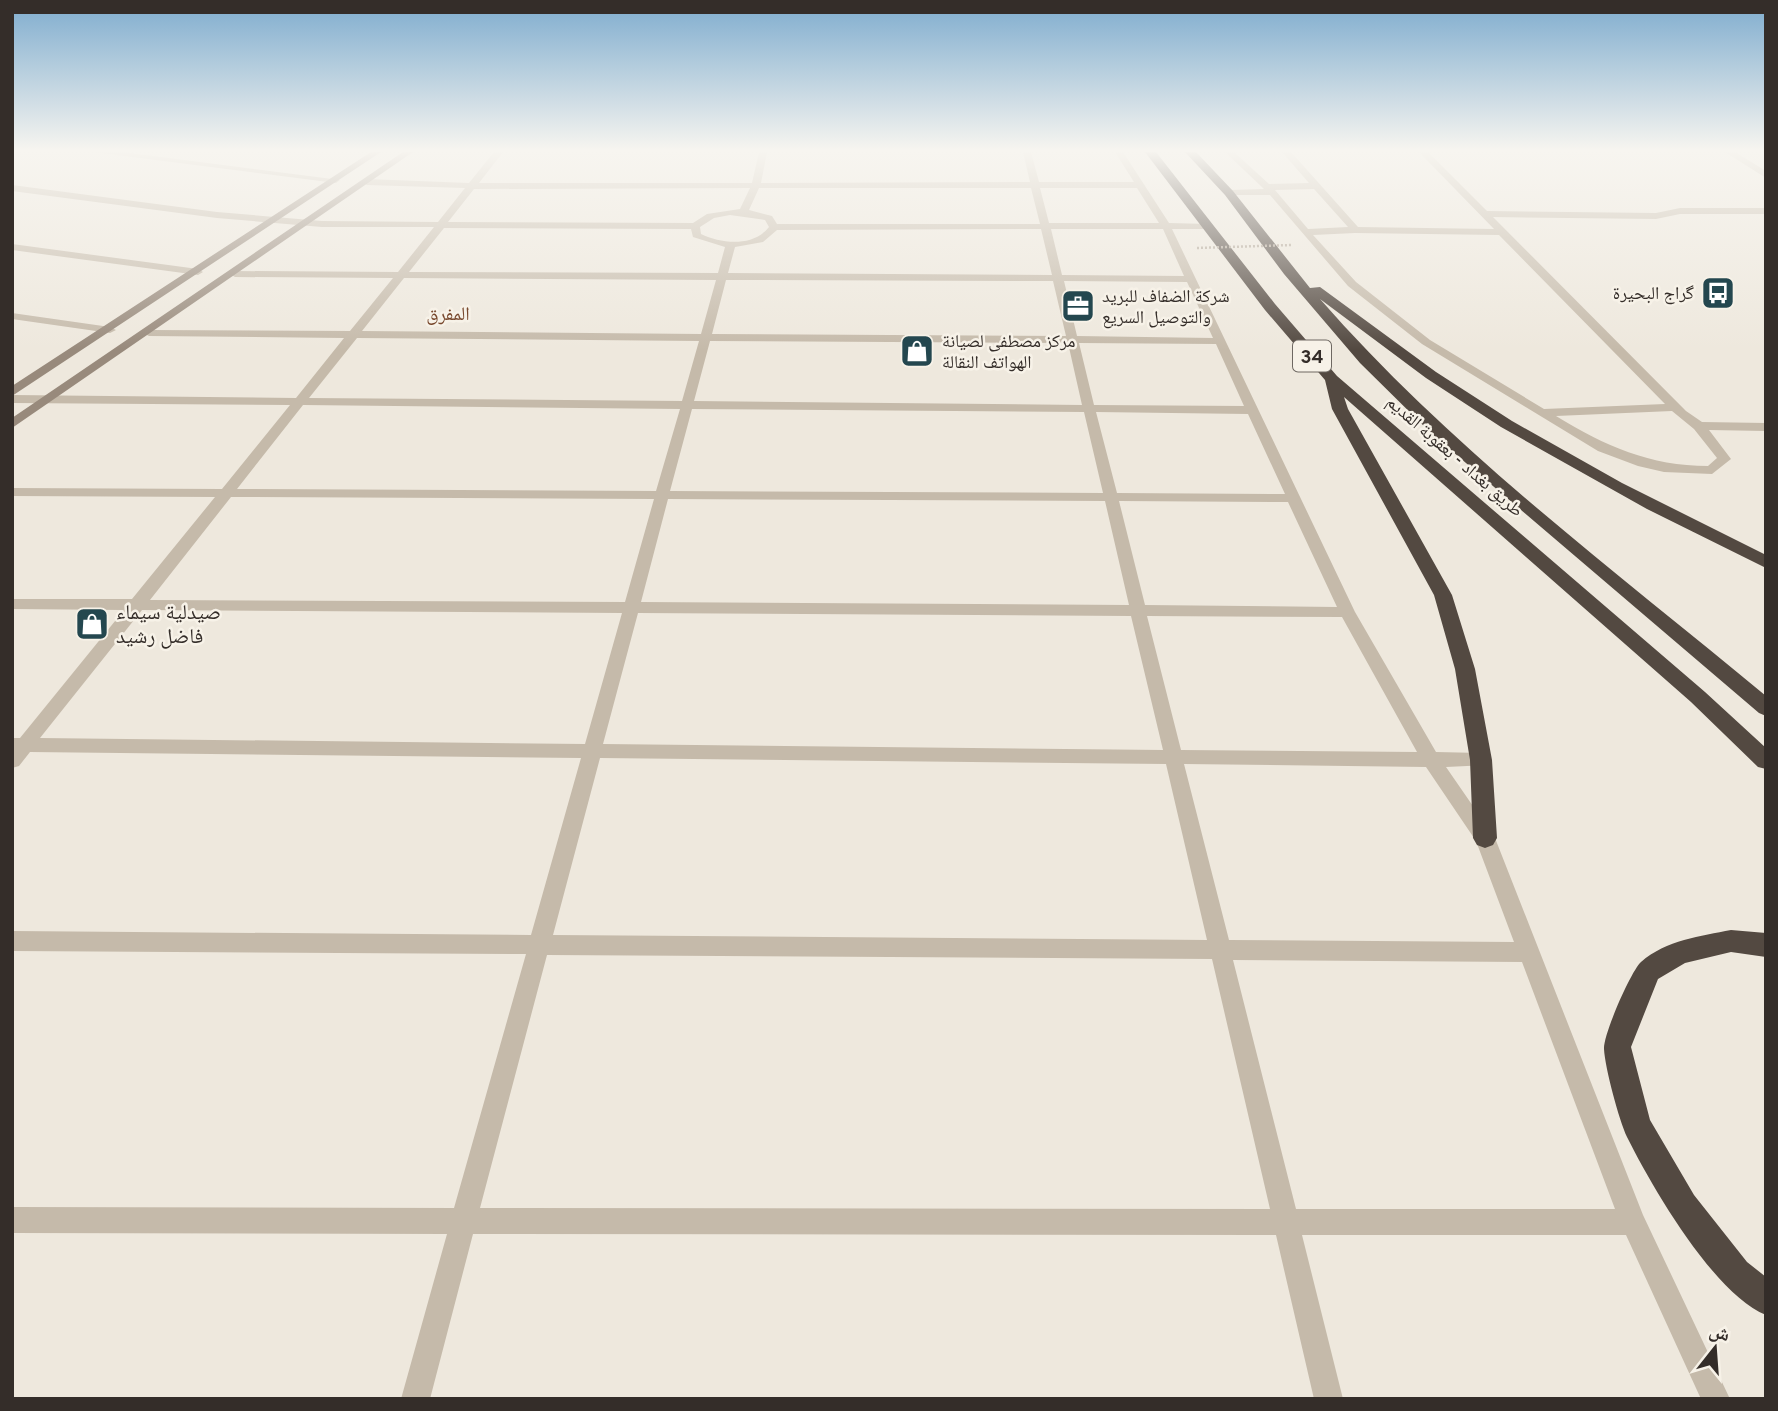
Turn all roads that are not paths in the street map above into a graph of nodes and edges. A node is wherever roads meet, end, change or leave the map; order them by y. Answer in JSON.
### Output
{"nodes":[{"id":1,"x":251,"y":218,"type":"edge"},
{"id":2,"x":281,"y":218,"type":"edge"},
{"id":3,"x":317,"y":218,"type":"edge"},
{"id":4,"x":445,"y":218,"type":"edge"},
{"id":5,"x":711,"y":218,"type":"edge"},
{"id":6,"x":768,"y":218,"type":"edge"},
{"id":7,"x":1041,"y":218,"type":"edge"},
{"id":8,"x":1161,"y":218,"type":"edge"},
{"id":9,"x":1200,"y":218,"type":"edge"},
{"id":10,"x":1248,"y":218,"type":"edge"},
{"id":11,"x":1293,"y":218,"type":"edge"},
{"id":12,"x":1345,"y":218,"type":"edge"},
{"id":13,"x":1486,"y":218,"type":"edge"},
{"id":14,"x":276,"y":221,"type":"junction"},
{"id":15,"x":310,"y":223,"type":"junction"},
{"id":16,"x":695,"y":226,"type":"junction"},
{"id":17,"x":1043,"y":226,"type":"junction"},
{"id":18,"x":1166,"y":226,"type":"junction"},
{"id":19,"x":1206,"y":226,"type":"junction"},
{"id":20,"x":437,"y":227,"type":"junction"},
{"id":21,"x":774,"y":227,"type":"junction"},
{"id":22,"x":1355,"y":230,"type":"junction"},
{"id":23,"x":1305,"y":232,"type":"junction"},
{"id":24,"x":1499,"y":232,"type":"junction"},
{"id":25,"x":731,"y":244,"type":"junction"},
{"id":26,"x":12,"y":247,"type":"edge"},
{"id":27,"x":1288,"y":271,"type":"junction"},
{"id":28,"x":198,"y":272,"type":"junction"},
{"id":29,"x":235,"y":274,"type":"junction"},
{"id":30,"x":401,"y":275,"type":"junction"},
{"id":31,"x":722,"y":277,"type":"junction"},
{"id":32,"x":1057,"y":279,"type":"junction"},
{"id":33,"x":1191,"y":279,"type":"junction"},
{"id":34,"x":12,"y":316,"type":"edge"},
{"id":35,"x":110,"y":330,"type":"junction"},
{"id":36,"x":149,"y":332,"type":"junction"},
{"id":37,"x":355,"y":334,"type":"junction"},
{"id":38,"x":705,"y":337,"type":"junction"},
{"id":39,"x":1072,"y":340,"type":"junction"},
{"id":40,"x":1220,"y":341,"type":"junction"},
{"id":41,"x":1332,"y":379,"type":"junction"},
{"id":42,"x":12,"y":393,"type":"edge"},
{"id":43,"x":12,"y":399,"type":"edge"},
{"id":44,"x":48,"y":401,"type":"junction"},
{"id":45,"x":299,"y":403,"type":"junction"},
{"id":46,"x":687,"y":406,"type":"junction"},
{"id":47,"x":1675,"y":407,"type":"junction"},
{"id":48,"x":1089,"y":409,"type":"junction"},
{"id":49,"x":1252,"y":410,"type":"junction"},
{"id":50,"x":1542,"y":413,"type":"junction"},
{"id":51,"x":12,"y":424,"type":"edge"},
{"id":52,"x":1699,"y":426,"type":"junction"},
{"id":53,"x":1766,"y":427,"type":"edge"},
{"id":54,"x":12,"y":492,"type":"edge"},
{"id":55,"x":227,"y":493,"type":"junction"},
{"id":56,"x":662,"y":495,"type":"junction"},
{"id":57,"x":1110,"y":497,"type":"junction"},
{"id":58,"x":1294,"y":498,"type":"junction"},
{"id":59,"x":1766,"y":562,"type":"edge"},
{"id":60,"x":12,"y":604,"type":"edge"},
{"id":61,"x":137,"y":604,"type":"junction"},
{"id":62,"x":632,"y":607,"type":"junction"},
{"id":63,"x":1138,"y":611,"type":"junction"},
{"id":64,"x":1347,"y":612,"type":"junction"},
{"id":65,"x":1766,"y":708,"type":"edge"},
{"id":66,"x":19,"y":745,"type":"edge"},
{"id":67,"x":592,"y":751,"type":"junction"},
{"id":68,"x":1174,"y":757,"type":"junction"},
{"id":69,"x":1431,"y":760,"type":"junction"},
{"id":70,"x":1481,"y":760,"type":"junction"},
{"id":71,"x":12,"y":761,"type":"edge"},
{"id":72,"x":1766,"y":761,"type":"edge"},
{"id":73,"x":1485,"y":838,"type":"junction"},
{"id":74,"x":12,"y":941,"type":"edge"},
{"id":75,"x":539,"y":945,"type":"junction"},
{"id":76,"x":1766,"y":945,"type":"edge"},
{"id":77,"x":1220,"y":950,"type":"junction"},
{"id":78,"x":1527,"y":952,"type":"junction"},
{"id":79,"x":12,"y":1220,"type":"edge"},
{"id":80,"x":464,"y":1221,"type":"junction"},
{"id":81,"x":1286,"y":1222,"type":"junction"},
{"id":82,"x":1633,"y":1222,"type":"junction"},
{"id":83,"x":1766,"y":1299,"type":"edge"},
{"id":84,"x":415,"y":1399,"type":"edge"},
{"id":85,"x":1329,"y":1399,"type":"edge"},
{"id":86,"x":1716,"y":1399,"type":"edge"}],
"edges":[{"from":1,"to":14,"type":"street"},
{"from":2,"to":14,"type":"street"},
{"from":3,"to":15,"type":"street"},
{"from":4,"to":20,"type":"street"},
{"from":5,"to":16,"type":"street"},
{"from":6,"to":21,"type":"street"},
{"from":7,"to":17,"type":"street"},
{"from":8,"to":18,"type":"street"},
{"from":9,"to":19,"type":"highway","name":"طريق بغداد - بعقوبة القديم","number":"34"},
{"from":10,"to":27,"type":"highway","name":"طريق بغداد - بعقوبة القديم","number":"34"},
{"from":11,"to":23,"type":"street"},
{"from":12,"to":22,"type":"street"},
{"from":13,"to":24,"type":"street"},
{"from":14,"to":15,"type":"street"},
{"from":14,"to":28,"type":"street"},
{"from":15,"to":20,"type":"street"},
{"from":15,"to":29,"type":"street"},
{"from":16,"to":20,"type":"street"},
{"from":16,"to":25,"type":"street"},
{"from":17,"to":18,"type":"street"},
{"from":17,"to":21,"type":"street"},
{"from":17,"to":32,"type":"street"},
{"from":18,"to":19,"type":"street"},
{"from":18,"to":33,"type":"street"},
{"from":19,"to":41,"type":"highway","name":"طريق بغداد - بعقوبة القديم","number":"34"},
{"from":20,"to":30,"type":"street"},
{"from":21,"to":25,"type":"street"},
{"from":22,"to":23,"type":"street"},
{"from":22,"to":24,"type":"street"},
{"from":23,"to":50,"type":"street"},
{"from":24,"to":47,"type":"street"},
{"from":25,"to":31,"type":"street"},
{"from":26,"to":28,"type":"street"},
{"from":27,"to":59,"type":"highway"},
{"from":27,"to":65,"type":"highway","name":"طريق بغداد - بعقوبة القديم","number":"34"},
{"from":28,"to":35,"type":"street"},
{"from":29,"to":30,"type":"street"},
{"from":29,"to":36,"type":"street"},
{"from":30,"to":31,"type":"street"},
{"from":30,"to":37,"type":"street"},
{"from":31,"to":32,"type":"street"},
{"from":31,"to":38,"type":"street"},
{"from":32,"to":33,"type":"street"},
{"from":32,"to":39,"type":"street"},
{"from":33,"to":40,"type":"street"},
{"from":34,"to":35,"type":"street"},
{"from":35,"to":42,"type":"street"},
{"from":36,"to":37,"type":"street"},
{"from":36,"to":44,"type":"street"},
{"from":37,"to":38,"type":"street"},
{"from":37,"to":45,"type":"street"},
{"from":38,"to":39,"type":"street"},
{"from":38,"to":46,"type":"street"},
{"from":39,"to":40,"type":"street"},
{"from":39,"to":48,"type":"street"},
{"from":40,"to":49,"type":"street"},
{"from":41,"to":70,"type":"highway"},
{"from":41,"to":72,"type":"highway","name":"طريق بغداد - بعقوبة القديم","number":"34"},
{"from":43,"to":44,"type":"street"},
{"from":44,"to":45,"type":"street"},
{"from":44,"to":51,"type":"street"},
{"from":45,"to":46,"type":"street"},
{"from":45,"to":55,"type":"street"},
{"from":46,"to":48,"type":"street"},
{"from":46,"to":56,"type":"street"},
{"from":47,"to":50,"type":"street"},
{"from":47,"to":52,"type":"street"},
{"from":48,"to":49,"type":"street"},
{"from":48,"to":57,"type":"street"},
{"from":49,"to":58,"type":"street"},
{"from":50,"to":52,"type":"street"},
{"from":52,"to":53,"type":"street"},
{"from":54,"to":55,"type":"street"},
{"from":55,"to":56,"type":"street"},
{"from":55,"to":61,"type":"street"},
{"from":56,"to":57,"type":"street"},
{"from":56,"to":62,"type":"street"},
{"from":57,"to":58,"type":"street"},
{"from":57,"to":63,"type":"street"},
{"from":58,"to":64,"type":"street"},
{"from":60,"to":61,"type":"street"},
{"from":61,"to":62,"type":"street"},
{"from":61,"to":66,"type":"street"},
{"from":62,"to":63,"type":"street"},
{"from":62,"to":67,"type":"street"},
{"from":63,"to":64,"type":"street"},
{"from":63,"to":68,"type":"street"},
{"from":64,"to":69,"type":"street"},
{"from":66,"to":67,"type":"street"},
{"from":66,"to":71,"type":"street"},
{"from":67,"to":68,"type":"street"},
{"from":67,"to":75,"type":"street"},
{"from":68,"to":69,"type":"street"},
{"from":68,"to":77,"type":"street"},
{"from":69,"to":70,"type":"street"},
{"from":69,"to":73,"type":"street"},
{"from":70,"to":73,"type":"highway"},
{"from":73,"to":78,"type":"street"},
{"from":74,"to":75,"type":"street"},
{"from":75,"to":77,"type":"street"},
{"from":75,"to":80,"type":"street"},
{"from":76,"to":83,"type":"highway"},
{"from":77,"to":78,"type":"street"},
{"from":77,"to":81,"type":"street"},
{"from":78,"to":82,"type":"street"},
{"from":79,"to":80,"type":"street"},
{"from":80,"to":81,"type":"street"},
{"from":80,"to":84,"type":"street"},
{"from":81,"to":82,"type":"street"},
{"from":81,"to":85,"type":"street"},
{"from":82,"to":86,"type":"street"}]}
